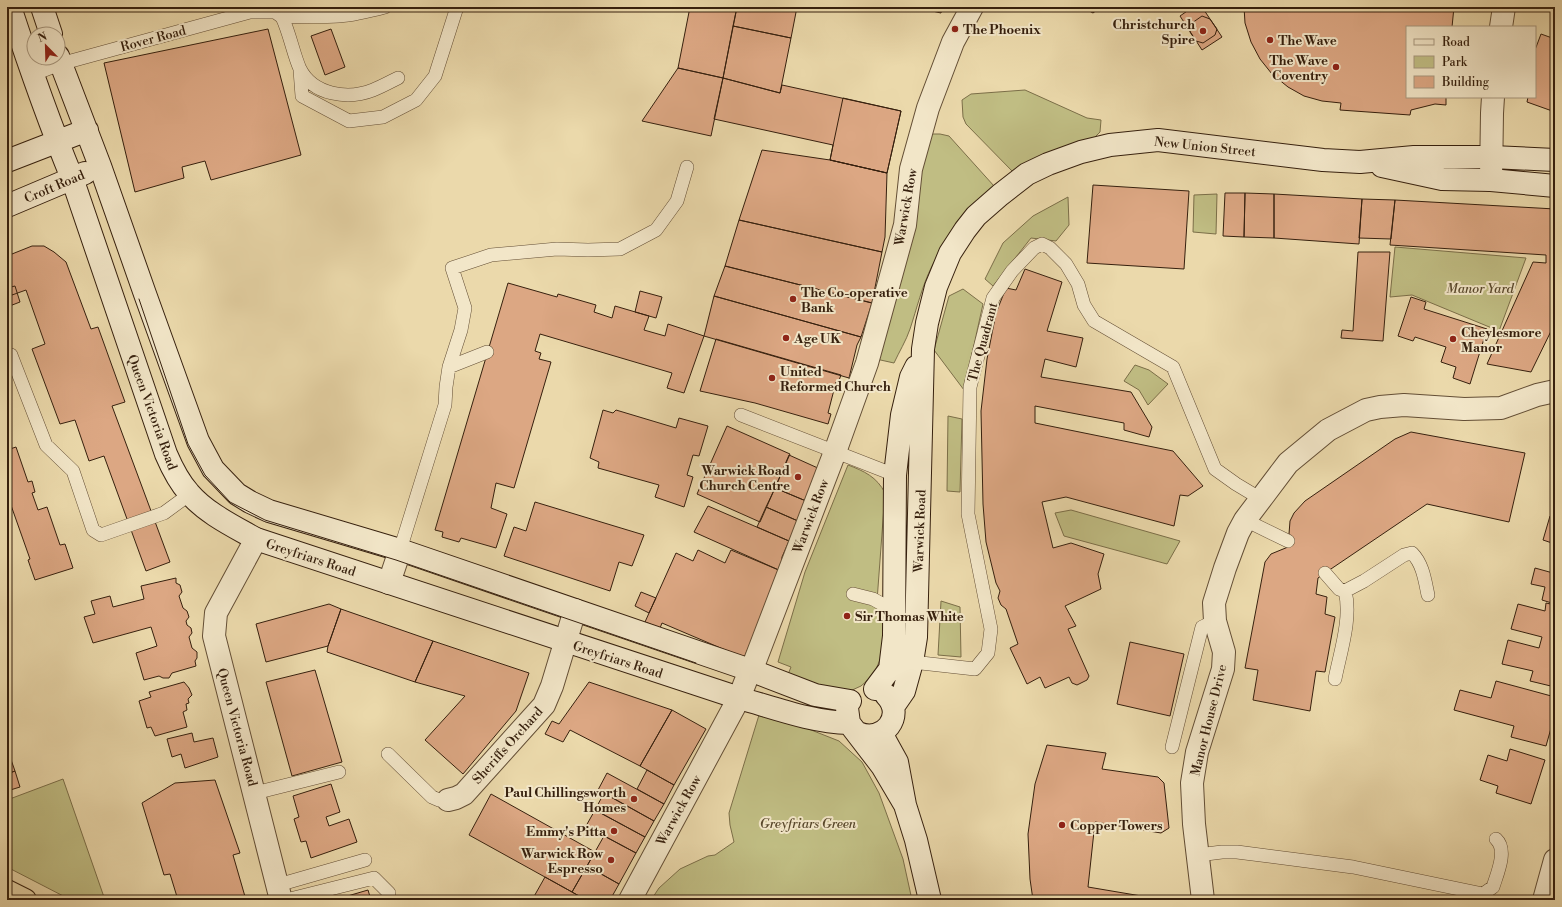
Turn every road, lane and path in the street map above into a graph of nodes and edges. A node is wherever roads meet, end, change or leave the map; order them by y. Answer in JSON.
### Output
{"nodes":[{"id":1,"x":10,"y":7,"type":"edge"},
{"id":2,"x":42,"y":7,"type":"edge"},
{"id":3,"x":385,"y":7,"type":"edge"},
{"id":4,"x":457,"y":7,"type":"edge"},
{"id":5,"x":972,"y":7,"type":"edge"},
{"id":6,"x":1504,"y":7,"type":"edge"},
{"id":7,"x":279,"y":14,"type":"junction"},
{"id":8,"x":48,"y":26,"type":"edge"},
{"id":9,"x":1501,"y":26,"type":"edge"},
{"id":10,"x":66,"y":58,"type":"edge"},
{"id":11,"x":48,"y":66,"type":"edge"},
{"id":12,"x":61,"y":66,"type":"edge"},
{"id":13,"x":300,"y":70,"type":"junction"},
{"id":14,"x":32,"y":75,"type":"junction"},
{"id":15,"x":398,"y":78,"type":"dead end"},
{"id":16,"x":1493,"y":98,"type":"edge"},
{"id":17,"x":87,"y":130,"type":"junction"},
{"id":18,"x":57,"y":141,"type":"junction"},
{"id":19,"x":1492,"y":157,"type":"junction"},
{"id":20,"x":1555,"y":160,"type":"edge"},
{"id":21,"x":7,"y":162,"type":"edge"},
{"id":22,"x":1360,"y":162,"type":"junction"},
{"id":23,"x":100,"y":166,"type":"junction"},
{"id":24,"x":687,"y":167,"type":"dead end"},
{"id":25,"x":72,"y":178,"type":"junction"},
{"id":26,"x":1491,"y":180,"type":"junction"},
{"id":27,"x":1010,"y":186,"type":"joint"},
{"id":28,"x":1555,"y":186,"type":"edge"},
{"id":29,"x":7,"y":206,"type":"edge"},
{"id":30,"x":923,"y":349,"type":"junction"},
{"id":31,"x":487,"y":352,"type":"dead end"},
{"id":32,"x":7,"y":357,"type":"edge"},
{"id":33,"x":449,"y":367,"type":"junction"},
{"id":34,"x":1555,"y":391,"type":"edge"},
{"id":35,"x":740,"y":415,"type":"dead end"},
{"id":36,"x":835,"y":452,"type":"junction"},
{"id":37,"x":895,"y":475,"type":"junction"},
{"id":38,"x":190,"y":494,"type":"junction"},
{"id":39,"x":1261,"y":499,"type":"junction"},
{"id":40,"x":1245,"y":520,"type":"junction"},
{"id":41,"x":256,"y":539,"type":"junction"},
{"id":42,"x":1288,"y":541,"type":"dead end"},
{"id":43,"x":400,"y":550,"type":"junction"},
{"id":44,"x":1325,"y":573,"type":"dead end"},
{"id":45,"x":389,"y":583,"type":"junction"},
{"id":46,"x":1345,"y":591,"type":"junction"},
{"id":47,"x":853,"y":594,"type":"dead end"},
{"id":48,"x":1428,"y":595,"type":"dead end"},
{"id":49,"x":894,"y":604,"type":"junction"},
{"id":50,"x":575,"y":610,"type":"junction"},
{"id":51,"x":1215,"y":621,"type":"junction"},
{"id":52,"x":565,"y":642,"type":"junction"},
{"id":53,"x":912,"y":662,"type":"junction"},
{"id":54,"x":750,"y":670,"type":"junction"},
{"id":55,"x":1335,"y":679,"type":"dead end"},
{"id":56,"x":875,"y":689,"type":"junction"},
{"id":57,"x":738,"y":698,"type":"junction"},
{"id":58,"x":850,"y":701,"type":"junction"},
{"id":59,"x":893,"y":707,"type":"junction"},
{"id":60,"x":854,"y":728,"type":"junction"},
{"id":61,"x":881,"y":733,"type":"junction"},
{"id":62,"x":1172,"y":747,"type":"dead end"},
{"id":63,"x":388,"y":754,"type":"dead end"},
{"id":64,"x":339,"y":772,"type":"dead end"},
{"id":65,"x":255,"y":793,"type":"junction"},
{"id":66,"x":448,"y":800,"type":"joint"},
{"id":67,"x":905,"y":805,"type":"junction"},
{"id":68,"x":1496,"y":839,"type":"dead end"},
{"id":69,"x":1198,"y":855,"type":"junction"},
{"id":70,"x":364,"y":860,"type":"dead end"},
{"id":71,"x":1555,"y":860,"type":"edge"},
{"id":72,"x":7,"y":891,"type":"edge"},
{"id":73,"x":389,"y":893,"type":"dead end"},
{"id":74,"x":282,"y":895,"type":"edge"},
{"id":75,"x":25,"y":900,"type":"edge"},
{"id":76,"x":630,"y":900,"type":"edge"},
{"id":77,"x":930,"y":900,"type":"edge"},
{"id":78,"x":1203,"y":900,"type":"edge"},
{"id":79,"x":1544,"y":900,"type":"edge"}],
"edges":[{"from":1,"to":14,"type":"street","name":"Queen Victoria Road"},
{"from":2,"to":8,"type":"street"},
{"from":3,"to":7,"type":"lane","name":"Rover Road"},
{"from":4,"to":13,"type":"lane"},
{"from":5,"to":36,"type":"street","name":"Warwick Row"},
{"from":6,"to":9,"type":"street"},
{"from":7,"to":10,"type":"lane","name":"Rover Road"},
{"from":7,"to":13,"type":"lane"},
{"from":11,"to":14,"type":"lane","name":"Rover Road"},
{"from":12,"to":17,"type":"street"},
{"from":13,"to":15,"type":"lane"},
{"from":14,"to":18,"type":"street","name":"Queen Victoria Road"},
{"from":16,"to":19,"type":"street"},
{"from":17,"to":18,"type":"street"},
{"from":17,"to":23,"type":"street"},
{"from":18,"to":21,"type":"street"},
{"from":18,"to":25,"type":"street","name":"Queen Victoria Road"},
{"from":19,"to":20,"type":"street","name":"New Union Street"},
{"from":19,"to":22,"type":"street","name":"New Union Street"},
{"from":19,"to":26,"type":"street"},
{"from":22,"to":26,"type":"street","name":"New Union Street"},
{"from":22,"to":27,"type":"street","name":"New Union Street"},
{"from":23,"to":25,"type":"street","name":"Croft Road"},
{"from":23,"to":43,"type":"street"},
{"from":24,"to":33,"type":"lane"},
{"from":25,"to":29,"type":"street","name":"Croft Road"},
{"from":25,"to":38,"type":"street","name":"Queen Victoria Road"},
{"from":26,"to":28,"type":"street","name":"New Union Street"},
{"from":27,"to":30,"type":"street","name":"Warwick Road"},
{"from":30,"to":37,"type":"street","name":"Warwick Road"},
{"from":30,"to":53,"type":"street","name":"Warwick Road"},
{"from":31,"to":33,"type":"lane"},
{"from":32,"to":38,"type":"lane"},
{"from":33,"to":43,"type":"lane"},
{"from":34,"to":39,"type":"street","name":"Manor House Drive"},
{"from":35,"to":36,"type":"lane"},
{"from":36,"to":37,"type":"lane"},
{"from":36,"to":54,"type":"street","name":"Warwick Row"},
{"from":37,"to":49,"type":"street","name":"Warwick Road"},
{"from":38,"to":41,"type":"street","name":"Queen Victoria Road"},
{"from":39,"to":40,"type":"street","name":"Manor House Drive"},
{"from":39,"to":53,"type":"lane","name":"The Quadrant"},
{"from":40,"to":42,"type":"lane"},
{"from":40,"to":51,"type":"street","name":"Manor House Drive"},
{"from":41,"to":45,"type":"street","name":"Greyfriars Road"},
{"from":41,"to":65,"type":"street","name":"Queen Victoria Road"},
{"from":43,"to":45,"type":"street"},
{"from":43,"to":50,"type":"street"},
{"from":44,"to":46,"type":"lane"},
{"from":45,"to":52,"type":"street","name":"Greyfriars Road"},
{"from":46,"to":48,"type":"lane"},
{"from":46,"to":55,"type":"lane"},
{"from":47,"to":49,"type":"lane"},
{"from":49,"to":56,"type":"street","name":"Warwick Road"},
{"from":50,"to":52,"type":"street","name":"Sheriffs Orchard"},
{"from":50,"to":54,"type":"street"},
{"from":51,"to":62,"type":"lane"},
{"from":51,"to":69,"type":"street","name":"Manor House Drive"},
{"from":52,"to":57,"type":"street","name":"Greyfriars Road"},
{"from":52,"to":66,"type":"street","name":"Sheriffs Orchard"},
{"from":53,"to":59,"type":"street","name":"Warwick Road"},
{"from":54,"to":57,"type":"street","name":"Warwick Row"},
{"from":54,"to":58,"type":"street"},
{"from":56,"to":58,"type":"street"},
{"from":56,"to":59,"type":"street"},
{"from":57,"to":60,"type":"street","name":"Greyfriars Road"},
{"from":57,"to":76,"type":"street","name":"Warwick Row"},
{"from":58,"to":60,"type":"street"},
{"from":59,"to":61,"type":"street","name":"Warwick Road"},
{"from":60,"to":61,"type":"street"},
{"from":60,"to":67,"type":"street"},
{"from":61,"to":67,"type":"street"},
{"from":63,"to":66,"type":"lane"},
{"from":64,"to":65,"type":"lane"},
{"from":65,"to":74,"type":"street","name":"Queen Victoria Road"},
{"from":67,"to":77,"type":"street"},
{"from":68,"to":69,"type":"lane"},
{"from":69,"to":78,"type":"street","name":"Manor House Drive"},
{"from":70,"to":74,"type":"lane"},
{"from":71,"to":79,"type":"street"},
{"from":72,"to":75,"type":"highway"},
{"from":73,"to":74,"type":"lane"}]}
